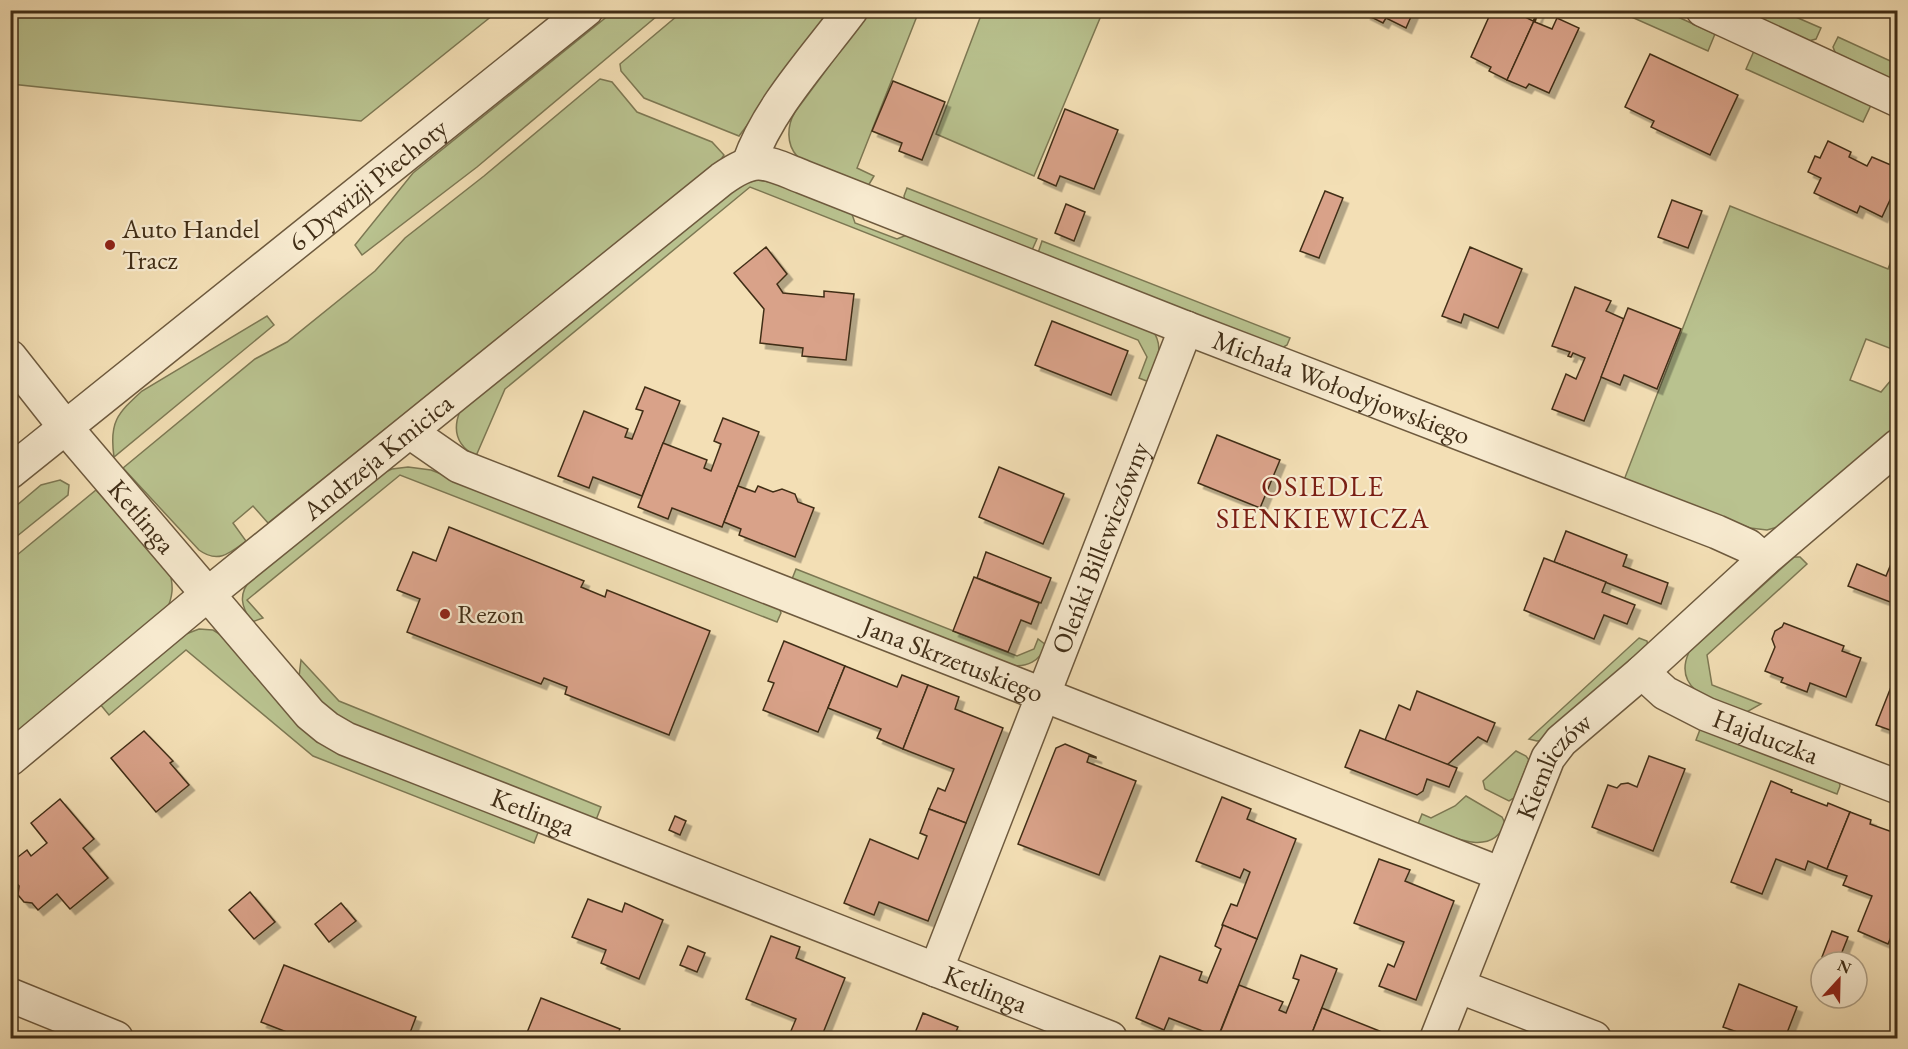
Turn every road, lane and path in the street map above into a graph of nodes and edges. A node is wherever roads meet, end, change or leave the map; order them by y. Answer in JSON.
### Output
{"nodes":[{"id":1,"x":585,"y":10,"type":"edge"},
{"id":2,"x":850,"y":10,"type":"edge"},
{"id":3,"x":1703,"y":10,"type":"edge"},
{"id":4,"x":1898,"y":100,"type":"edge"},
{"id":5,"x":749,"y":163,"type":"junction"},
{"id":6,"x":1186,"y":328,"type":"junction"},
{"id":7,"x":10,"y":357,"type":"edge"},
{"id":8,"x":66,"y":428,"type":"junction"},
{"id":9,"x":410,"y":432,"type":"junction"},
{"id":10,"x":1898,"y":446,"type":"edge"},
{"id":11,"x":10,"y":472,"type":"edge"},
{"id":12,"x":1764,"y":560,"type":"junction"},
{"id":13,"x":208,"y":594,"type":"junction"},
{"id":14,"x":1642,"y":672,"type":"junction"},
{"id":15,"x":1044,"y":695,"type":"junction"},
{"id":16,"x":10,"y":759,"type":"edge"},
{"id":17,"x":1898,"y":787,"type":"edge"},
{"id":18,"x":1502,"y":873,"type":"junction"},
{"id":19,"x":936,"y":970,"type":"junction"},
{"id":20,"x":1458,"y":986,"type":"junction"},
{"id":21,"x":10,"y":995,"type":"edge"},
{"id":22,"x":116,"y":1038,"type":"edge"},
{"id":23,"x":1110,"y":1038,"type":"edge"},
{"id":24,"x":1437,"y":1038,"type":"edge"},
{"id":25,"x":1594,"y":1038,"type":"edge"}],
"edges":[{"from":1,"to":8,"type":"street","name":"6 Dywizji Piechoty"},
{"from":2,"to":5,"type":"street"},
{"from":3,"to":4,"type":"street"},
{"from":5,"to":6,"type":"street","name":"Michała Wołodyjowskiego"},
{"from":5,"to":9,"type":"street","name":"Andrzeja Kmicica"},
{"from":6,"to":12,"type":"street","name":"Michała Wołodyjowskiego"},
{"from":6,"to":15,"type":"street","name":"Oleńki Billewiczówny"},
{"from":7,"to":8,"type":"street"},
{"from":8,"to":11,"type":"street","name":"6 Dywizji Piechoty"},
{"from":8,"to":13,"type":"street","name":"Ketlinga"},
{"from":9,"to":13,"type":"street","name":"Andrzeja Kmicica"},
{"from":9,"to":15,"type":"street","name":"Jana Skrzetuskiego"},
{"from":10,"to":12,"type":"street"},
{"from":12,"to":14,"type":"street","name":"Kiemliczów"},
{"from":13,"to":16,"type":"street","name":"Andrzeja Kmicica"},
{"from":13,"to":19,"type":"street","name":"Ketlinga"},
{"from":14,"to":17,"type":"street","name":"Hajduczka"},
{"from":14,"to":18,"type":"street","name":"Kiemliczów"},
{"from":15,"to":18,"type":"street","name":"Jana Skrzetuskiego"},
{"from":15,"to":19,"type":"street","name":"Oleńki Billewiczówny"},
{"from":18,"to":20,"type":"street","name":"Kiemliczów"},
{"from":19,"to":23,"type":"street","name":"Ketlinga"},
{"from":20,"to":24,"type":"street","name":"Kiemliczów"},
{"from":20,"to":25,"type":"street"},
{"from":21,"to":22,"type":"street"}]}
